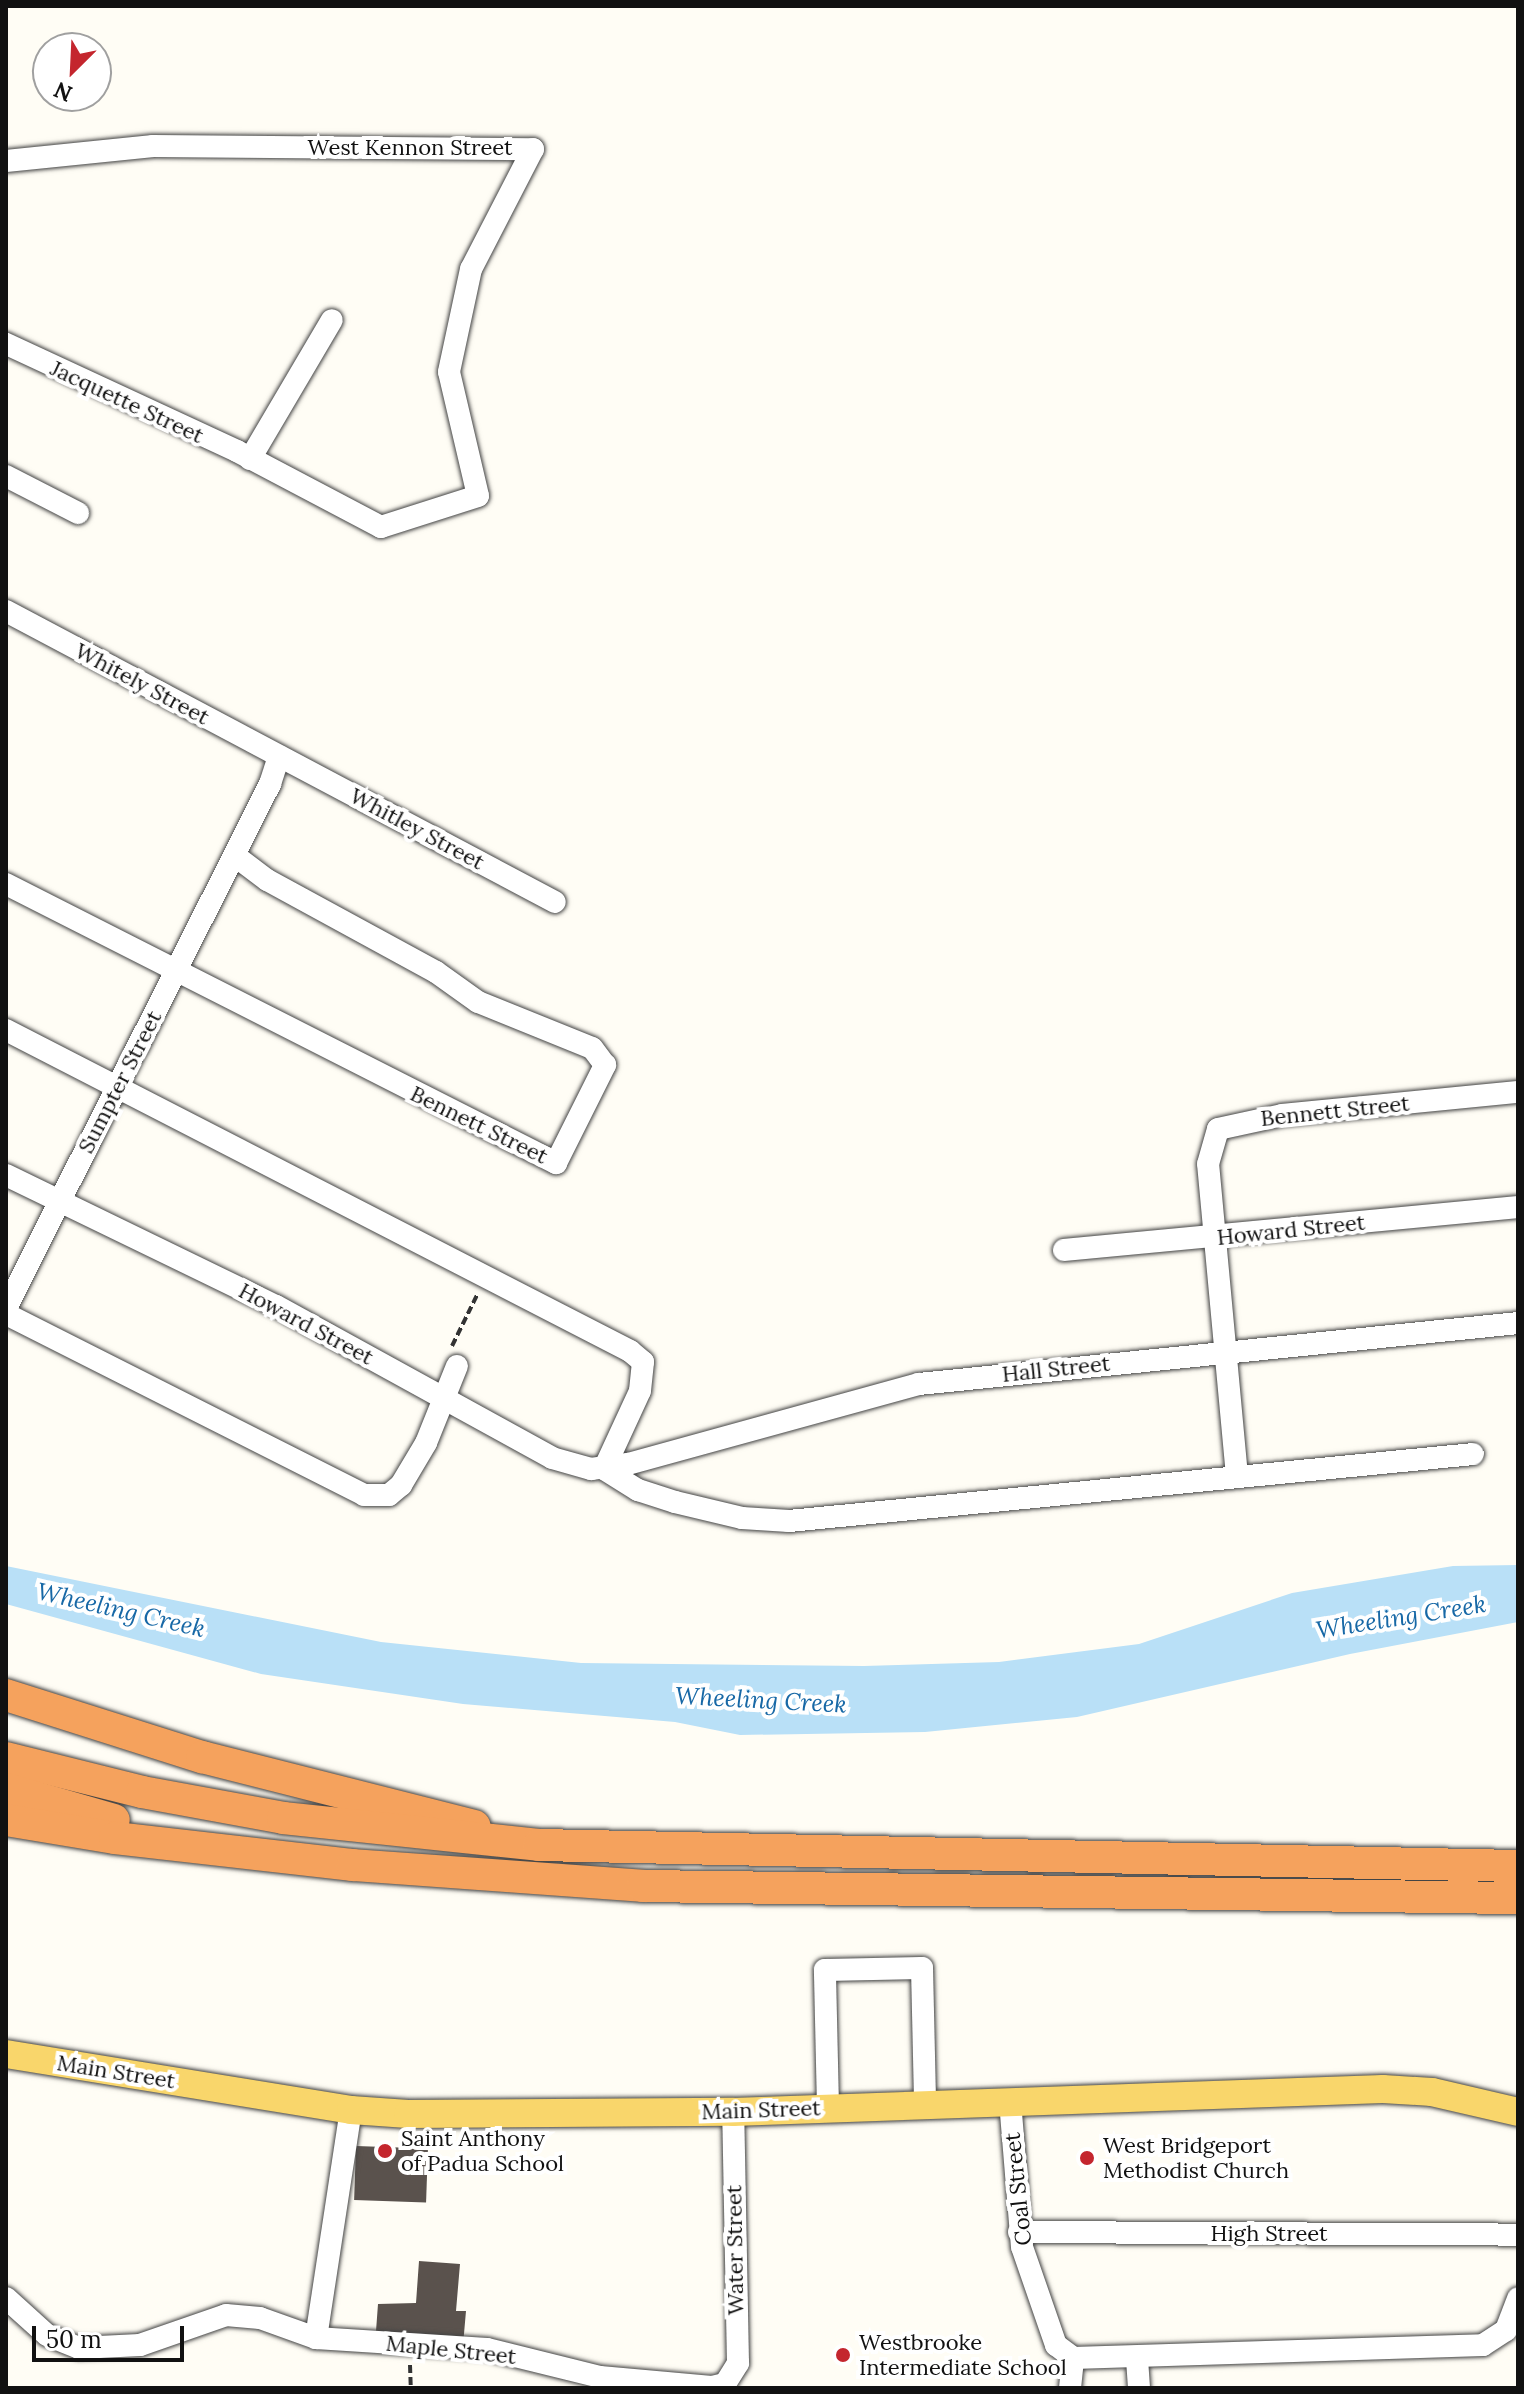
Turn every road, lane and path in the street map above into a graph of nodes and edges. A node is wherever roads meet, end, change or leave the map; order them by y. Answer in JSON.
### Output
{"nodes":[{"id":1,"x":6,"y":161,"type":"edge"},
{"id":2,"x":332,"y":320,"type":"dead end"},
{"id":3,"x":6,"y":344,"type":"edge"},
{"id":4,"x":250,"y":459,"type":"junction"},
{"id":5,"x":6,"y":476,"type":"edge"},
{"id":6,"x":78,"y":513,"type":"dead end"},
{"id":7,"x":6,"y":611,"type":"edge"},
{"id":8,"x":279,"y":756,"type":"junction"},
{"id":9,"x":234,"y":855,"type":"junction"},
{"id":10,"x":6,"y":884,"type":"edge"},
{"id":11,"x":555,"y":902,"type":"dead end"},
{"id":12,"x":176,"y":972,"type":"junction"},
{"id":13,"x":6,"y":1030,"type":"edge"},
{"id":14,"x":117,"y":1088,"type":"junction"},
{"id":15,"x":1518,"y":1092,"type":"edge"},
{"id":16,"x":6,"y":1175,"type":"edge"},
{"id":17,"x":59,"y":1203,"type":"junction"},
{"id":18,"x":1518,"y":1207,"type":"edge"},
{"id":19,"x":1214,"y":1238,"type":"junction"},
{"id":20,"x":1064,"y":1250,"type":"dead end"},
{"id":21,"x":486,"y":1276,"type":"junction"},
{"id":22,"x":6,"y":1311,"type":"edge"},
{"id":23,"x":1518,"y":1323,"type":"edge"},
{"id":24,"x":1225,"y":1352,"type":"junction"},
{"id":25,"x":453,"y":1359,"type":"joint"},
{"id":26,"x":441,"y":1397,"type":"junction"},
{"id":27,"x":1473,"y":1454,"type":"dead end"},
{"id":28,"x":604,"y":1469,"type":"junction"},
{"id":29,"x":1237,"y":1476,"type":"junction"},
{"id":30,"x":6,"y":1695,"type":"edge"},
{"id":31,"x":6,"y":1758,"type":"edge"},
{"id":32,"x":6,"y":1789,"type":"edge"},
{"id":33,"x":6,"y":1820,"type":"edge"},
{"id":34,"x":539,"y":1845,"type":"junction"},
{"id":35,"x":353,"y":1865,"type":"junction"},
{"id":36,"x":1518,"y":1866,"type":"edge"},
{"id":37,"x":1518,"y":1898,"type":"edge"},
{"id":38,"x":6,"y":2054,"type":"edge"},
{"id":39,"x":1010,"y":2101,"type":"junction"},
{"id":40,"x":925,"y":2103,"type":"junction"},
{"id":41,"x":828,"y":2107,"type":"junction"},
{"id":42,"x":351,"y":2110,"type":"junction"},
{"id":43,"x":733,"y":2112,"type":"junction"},
{"id":44,"x":1518,"y":2112,"type":"edge"},
{"id":45,"x":1019,"y":2232,"type":"junction"},
{"id":46,"x":1518,"y":2235,"type":"edge"},
{"id":47,"x":6,"y":2298,"type":"edge"},
{"id":48,"x":1518,"y":2298,"type":"edge"},
{"id":49,"x":316,"y":2338,"type":"junction"},
{"id":50,"x":1073,"y":2358,"type":"junction"},
{"id":51,"x":1137,"y":2359,"type":"junction"},
{"id":52,"x":410,"y":2376,"type":"dead end"},
{"id":53,"x":725,"y":2384,"type":"joint"},
{"id":54,"x":411,"y":2388,"type":"edge"},
{"id":55,"x":1070,"y":2388,"type":"edge"},
{"id":56,"x":1139,"y":2388,"type":"edge"}],
"edges":[{"from":1,"to":4,"type":"street","name":"West Kennon Street"},
{"from":2,"to":4,"type":"street"},
{"from":3,"to":4,"type":"street","name":"Jacquette Street"},
{"from":5,"to":6,"type":"street"},
{"from":7,"to":8,"type":"street","name":"Whitely Street"},
{"from":8,"to":9,"type":"street","name":"Sumpter Street"},
{"from":8,"to":11,"type":"street","name":"Whitley Street"},
{"from":9,"to":12,"type":"street","name":"Sumpter Street"},
{"from":9,"to":12,"type":"street","name":"Bennett Street"},
{"from":10,"to":12,"type":"street","name":"Bennett Street"},
{"from":12,"to":14,"type":"street","name":"Sumpter Street"},
{"from":13,"to":14,"type":"street"},
{"from":14,"to":17,"type":"street","name":"Sumpter Street"},
{"from":14,"to":21,"type":"street"},
{"from":15,"to":19,"type":"street","name":"Bennett Street"},
{"from":16,"to":17,"type":"street","name":"Howard Street"},
{"from":17,"to":22,"type":"street","name":"Sumpter Street"},
{"from":17,"to":26,"type":"street","name":"Howard Street"},
{"from":18,"to":19,"type":"street","name":"Howard Street"},
{"from":19,"to":20,"type":"street","name":"Howard Street"},
{"from":19,"to":24,"type":"street","name":"Bennett Street"},
{"from":21,"to":25,"type":"path"},
{"from":21,"to":28,"type":"street"},
{"from":22,"to":26,"type":"street"},
{"from":23,"to":24,"type":"street","name":"Hall Street"},
{"from":24,"to":28,"type":"street","name":"Hall Street"},
{"from":24,"to":29,"type":"street","name":"Bennett Street"},
{"from":25,"to":26,"type":"street"},
{"from":26,"to":28,"type":"street","name":"Howard Street"},
{"from":27,"to":29,"type":"street"},
{"from":28,"to":29,"type":"street"},
{"from":30,"to":34,"type":"highway"},
{"from":31,"to":34,"type":"highway"},
{"from":32,"to":35,"type":"highway"},
{"from":33,"to":35,"type":"highway"},
{"from":34,"to":36,"type":"highway"},
{"from":35,"to":37,"type":"highway"},
{"from":38,"to":42,"type":"main road","name":"Main Street"},
{"from":39,"to":40,"type":"main road","name":"Main Street"},
{"from":39,"to":44,"type":"main road","name":"Main Street"},
{"from":39,"to":45,"type":"street","name":"Coal Street"},
{"from":40,"to":41,"type":"main road","name":"Main Street"},
{"from":40,"to":41,"type":"street"},
{"from":41,"to":43,"type":"main road","name":"Main Street"},
{"from":42,"to":43,"type":"main road","name":"Main Street"},
{"from":42,"to":49,"type":"street"},
{"from":43,"to":53,"type":"street","name":"Water Street"},
{"from":45,"to":46,"type":"street","name":"High Street"},
{"from":45,"to":50,"type":"street","name":"Coal Street"},
{"from":47,"to":49,"type":"street","name":"Maple Street"},
{"from":48,"to":51,"type":"street"},
{"from":49,"to":53,"type":"street","name":"Maple Street"},
{"from":50,"to":51,"type":"street"},
{"from":50,"to":55,"type":"street"},
{"from":51,"to":56,"type":"street"},
{"from":52,"to":54,"type":"path"}]}
